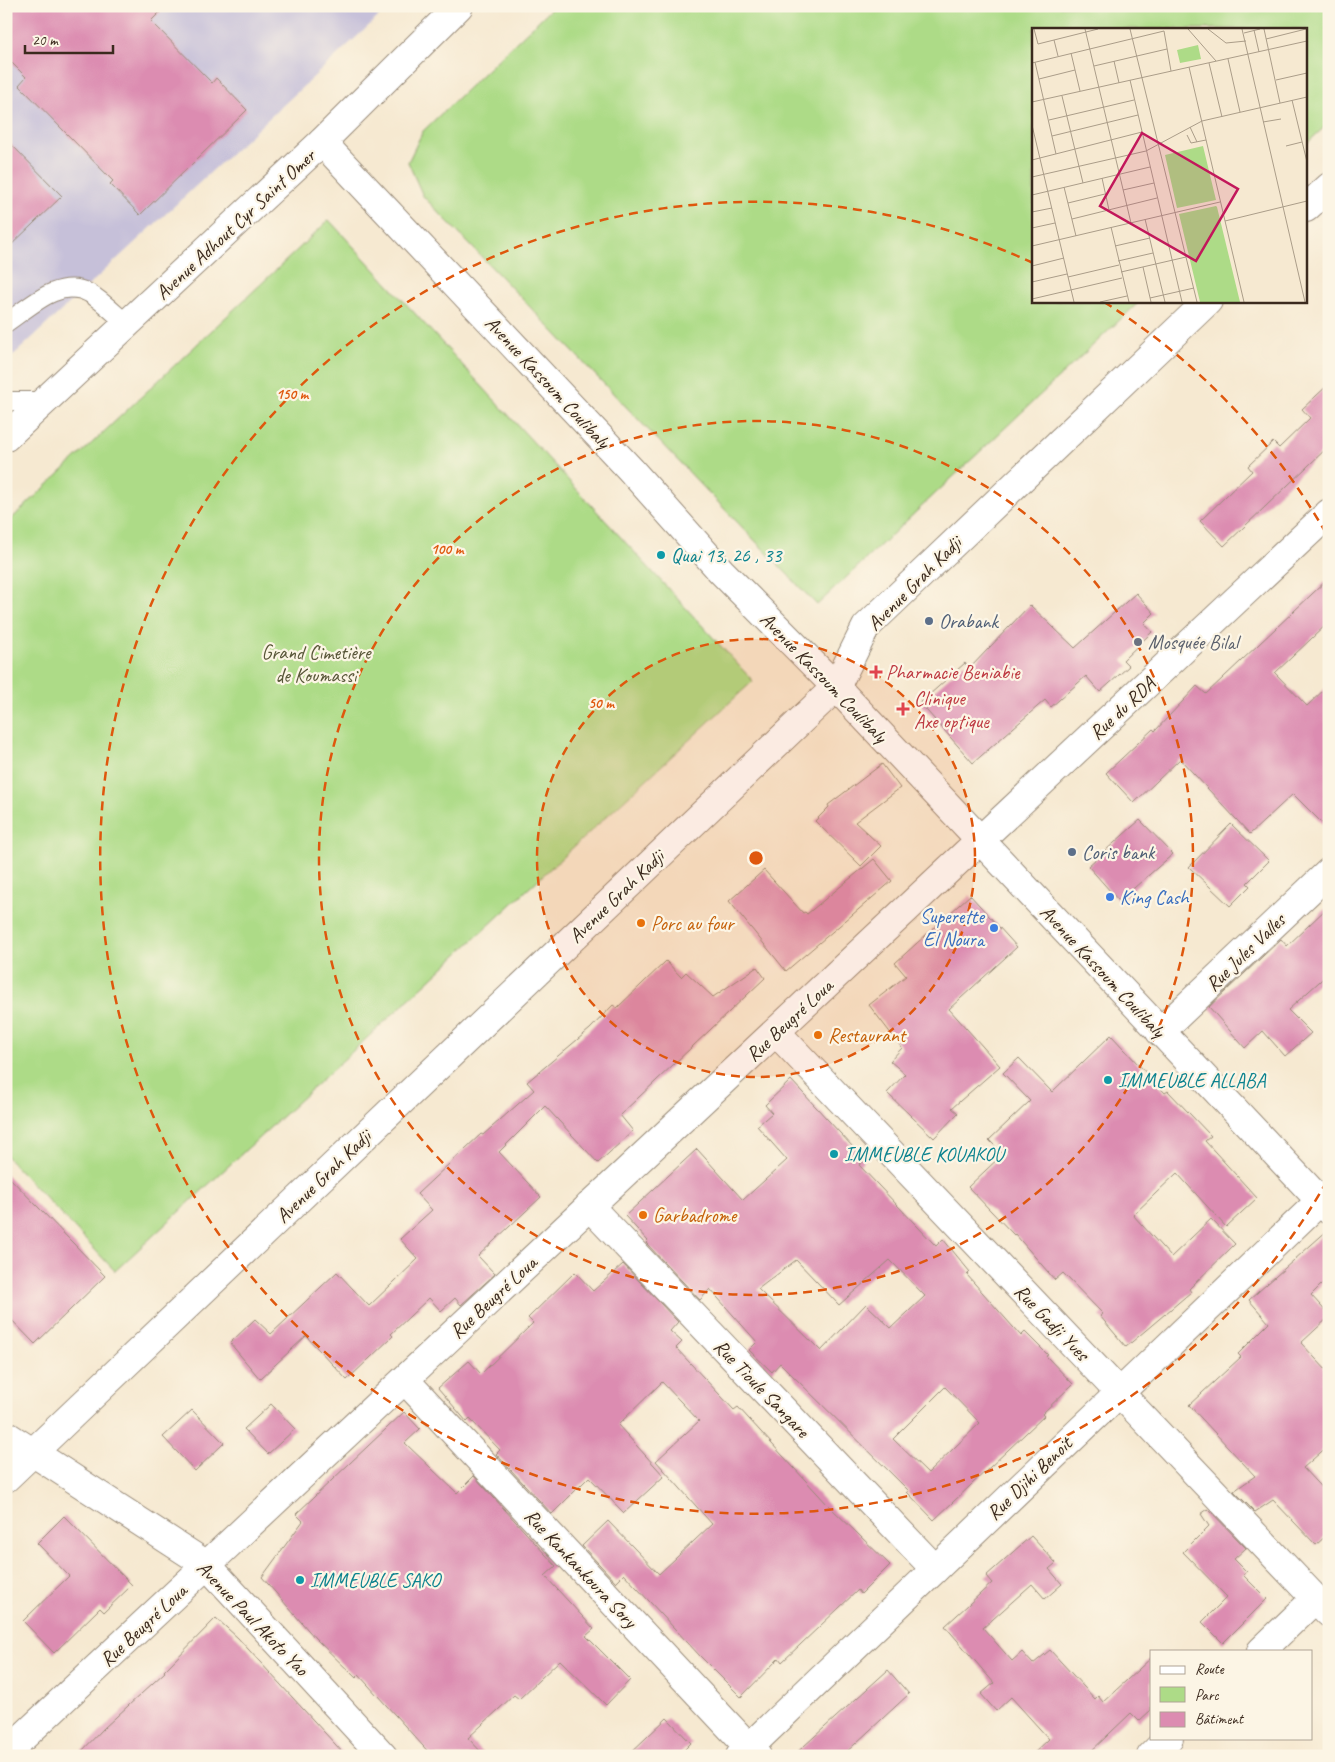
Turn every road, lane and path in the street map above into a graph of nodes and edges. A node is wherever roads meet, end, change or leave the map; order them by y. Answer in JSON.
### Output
{"nodes":[{"id":1,"x":459,"y":6,"type":"edge"},
{"id":2,"x":322,"y":142,"type":"junction"},
{"id":3,"x":1329,"y":187,"type":"edge"},
{"id":4,"x":1308,"y":206,"type":"edge"},
{"id":5,"x":1207,"y":302,"type":"edge"},
{"id":6,"x":6,"y":323,"type":"edge"},
{"id":7,"x":128,"y":325,"type":"junction"},
{"id":8,"x":46,"y":400,"type":"junction"},
{"id":9,"x":6,"y":401,"type":"edge"},
{"id":10,"x":6,"y":438,"type":"edge"},
{"id":11,"x":1329,"y":513,"type":"edge"},
{"id":12,"x":836,"y":687,"type":"junction"},
{"id":13,"x":980,"y":840,"type":"junction"},
{"id":14,"x":1329,"y":872,"type":"edge"},
{"id":15,"x":776,"y":1032,"type":"junction"},
{"id":16,"x":1160,"y":1032,"type":"junction"},
{"id":17,"x":590,"y":1206,"type":"junction"},
{"id":18,"x":1324,"y":1206,"type":"edge"},
{"id":19,"x":405,"y":1380,"type":"junction"},
{"id":20,"x":1119,"y":1392,"type":"junction"},
{"id":21,"x":6,"y":1435,"type":"edge"},
{"id":22,"x":33,"y":1452,"type":"junction"},
{"id":23,"x":6,"y":1478,"type":"edge"},
{"id":24,"x":207,"y":1565,"type":"junction"},
{"id":25,"x":935,"y":1569,"type":"junction"},
{"id":26,"x":1322,"y":1606,"type":"edge"},
{"id":27,"x":1262,"y":1650,"type":"edge"},
{"id":28,"x":1167,"y":1740,"type":"edge"},
{"id":29,"x":6,"y":1753,"type":"edge"},
{"id":30,"x":748,"y":1753,"type":"edge"},
{"id":31,"x":383,"y":1756,"type":"edge"},
{"id":32,"x":1151,"y":1756,"type":"edge"}],
"edges":[{"from":1,"to":2,"type":"street","name":"Avenue Adhout Cyr Saint Omer"},
{"from":2,"to":7,"type":"street","name":"Avenue Adhout Cyr Saint Omer"},
{"from":2,"to":12,"type":"street","name":"Avenue Kassoum Coulibaly"},
{"from":3,"to":4,"type":"street"},
{"from":5,"to":12,"type":"street","name":"Avenue Grah Kadji"},
{"from":6,"to":7,"type":"lane"},
{"from":7,"to":8,"type":"street","name":"Avenue Adhout Cyr Saint Omer"},
{"from":8,"to":9,"type":"lane"},
{"from":8,"to":10,"type":"street","name":"Avenue Adhout Cyr Saint Omer"},
{"from":11,"to":13,"type":"street","name":"Rue du RDA"},
{"from":12,"to":13,"type":"street","name":"Avenue Kassoum Coulibaly"},
{"from":12,"to":22,"type":"street","name":"Avenue Grah Kadji"},
{"from":13,"to":15,"type":"street","name":"Rue Beugré Loua"},
{"from":13,"to":16,"type":"street","name":"Avenue Kassoum Coulibaly"},
{"from":14,"to":16,"type":"street","name":"Rue Jules Valles"},
{"from":15,"to":17,"type":"street","name":"Rue Beugré Loua"},
{"from":15,"to":20,"type":"street","name":"Rue Gadji Yves"},
{"from":16,"to":18,"type":"street","name":"Avenue Kassoum Coulibaly"},
{"from":17,"to":19,"type":"street","name":"Rue Beugré Loua"},
{"from":17,"to":25,"type":"street","name":"Rue Tioule Sangare"},
{"from":18,"to":20,"type":"street","name":"Rue Djihi Benoit"},
{"from":19,"to":24,"type":"street","name":"Rue Beugré Loua"},
{"from":19,"to":30,"type":"street","name":"Rue Kankankoura Sory"},
{"from":20,"to":25,"type":"street","name":"Rue Djihi Benoit"},
{"from":20,"to":26,"type":"street","name":"Rue Gadji Yves"},
{"from":21,"to":22,"type":"street","name":"Avenue Paul Akoto Yao"},
{"from":22,"to":23,"type":"street","name":"Avenue Grah Kadji"},
{"from":22,"to":24,"type":"street","name":"Avenue Paul Akoto Yao"},
{"from":24,"to":29,"type":"street","name":"Rue Beugré Loua"},
{"from":24,"to":31,"type":"street","name":"Avenue Paul Akoto Yao"},
{"from":25,"to":30,"type":"street","name":"Rue Djihi Benoit"},
{"from":26,"to":27,"type":"street"},
{"from":28,"to":32,"type":"street"}]}
